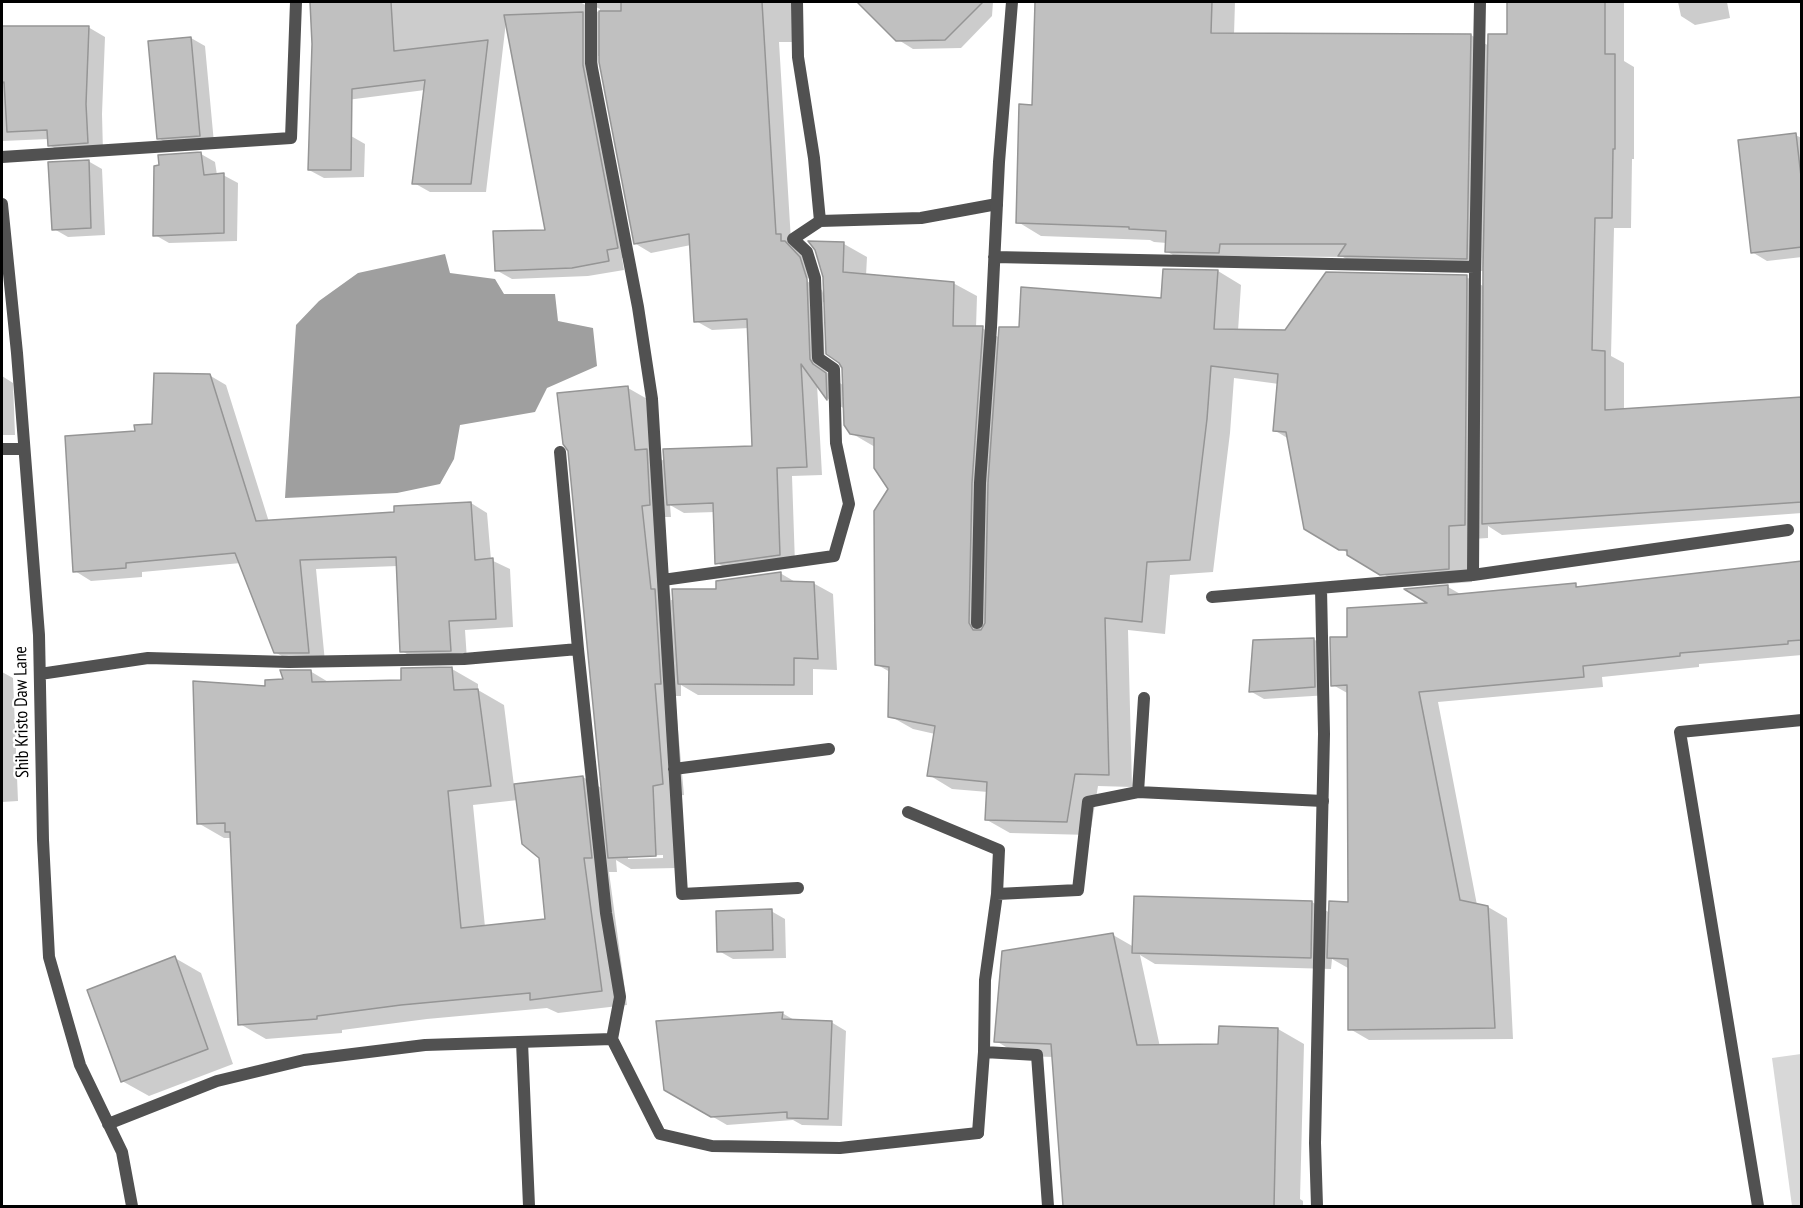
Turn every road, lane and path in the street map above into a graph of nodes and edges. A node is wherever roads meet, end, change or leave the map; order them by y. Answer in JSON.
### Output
{"nodes":[{"id":1,"x":296,"y":2,"type":"edge"},
{"id":2,"x":591,"y":2,"type":"edge"},
{"id":3,"x":797,"y":2,"type":"edge"},
{"id":4,"x":1012,"y":2,"type":"edge"},
{"id":5,"x":1480,"y":2,"type":"edge"},
{"id":6,"x":2,"y":157,"type":"edge"},
{"id":7,"x":2,"y":204,"type":"edge"},
{"id":8,"x":997,"y":204,"type":"junction"},
{"id":9,"x":820,"y":220,"type":"junction"},
{"id":10,"x":994,"y":257,"type":"junction"},
{"id":11,"x":1475,"y":267,"type":"junction"},
{"id":12,"x":2,"y":449,"type":"edge"},
{"id":13,"x":24,"y":449,"type":"junction"},
{"id":14,"x":560,"y":452,"type":"dead end"},
{"id":15,"x":1788,"y":530,"type":"dead end"},
{"id":16,"x":1473,"y":575,"type":"junction"},
{"id":17,"x":663,"y":580,"type":"junction"},
{"id":18,"x":1321,"y":588,"type":"junction"},
{"id":19,"x":1212,"y":597,"type":"dead end"},
{"id":20,"x":976,"y":623,"type":"dead end"},
{"id":21,"x":578,"y":649,"type":"junction"},
{"id":22,"x":40,"y":674,"type":"junction"},
{"id":23,"x":1144,"y":698,"type":"dead end"},
{"id":24,"x":1802,"y":720,"type":"edge"},
{"id":25,"x":829,"y":749,"type":"dead end"},
{"id":26,"x":674,"y":769,"type":"junction"},
{"id":27,"x":1138,"y":792,"type":"junction"},
{"id":28,"x":1323,"y":801,"type":"junction"},
{"id":29,"x":908,"y":812,"type":"dead end"},
{"id":30,"x":798,"y":888,"type":"dead end"},
{"id":31,"x":997,"y":894,"type":"junction"},
{"id":32,"x":612,"y":1039,"type":"junction"},
{"id":33,"x":522,"y":1042,"type":"junction"},
{"id":34,"x":984,"y":1052,"type":"junction"},
{"id":35,"x":108,"y":1124,"type":"junction"},
{"id":36,"x":132,"y":1206,"type":"edge"},
{"id":37,"x":529,"y":1206,"type":"edge"},
{"id":38,"x":1048,"y":1206,"type":"edge"},
{"id":39,"x":1317,"y":1206,"type":"edge"},
{"id":40,"x":1758,"y":1206,"type":"edge"}],
"edges":[{"from":1,"to":6,"type":"street"},
{"from":2,"to":17,"type":"street"},
{"from":3,"to":9,"type":"street"},
{"from":4,"to":8,"type":"street"},
{"from":5,"to":11,"type":"street"},
{"from":7,"to":13,"type":"street","name":"Shib Kristo Daw Lane"},
{"from":8,"to":9,"type":"street"},
{"from":8,"to":10,"type":"street"},
{"from":9,"to":17,"type":"street"},
{"from":10,"to":11,"type":"street"},
{"from":10,"to":20,"type":"street"},
{"from":11,"to":16,"type":"street"},
{"from":12,"to":13,"type":"street"},
{"from":13,"to":22,"type":"street","name":"Shib Kristo Daw Lane"},
{"from":14,"to":21,"type":"street"},
{"from":15,"to":16,"type":"street"},
{"from":16,"to":18,"type":"street"},
{"from":17,"to":26,"type":"street"},
{"from":18,"to":19,"type":"street"},
{"from":18,"to":28,"type":"street"},
{"from":21,"to":22,"type":"street"},
{"from":21,"to":32,"type":"street"},
{"from":22,"to":35,"type":"street","name":"Shib Kristo Daw Lane"},
{"from":23,"to":27,"type":"street"},
{"from":24,"to":40,"type":"street"},
{"from":25,"to":26,"type":"street"},
{"from":26,"to":30,"type":"street"},
{"from":27,"to":28,"type":"street"},
{"from":27,"to":31,"type":"street"},
{"from":28,"to":39,"type":"street"},
{"from":29,"to":31,"type":"street"},
{"from":31,"to":34,"type":"street"},
{"from":32,"to":33,"type":"street"},
{"from":32,"to":34,"type":"street"},
{"from":33,"to":35,"type":"street"},
{"from":33,"to":37,"type":"street"},
{"from":34,"to":38,"type":"street"},
{"from":35,"to":36,"type":"street","name":"Shib Kristo Daw Lane"}]}
